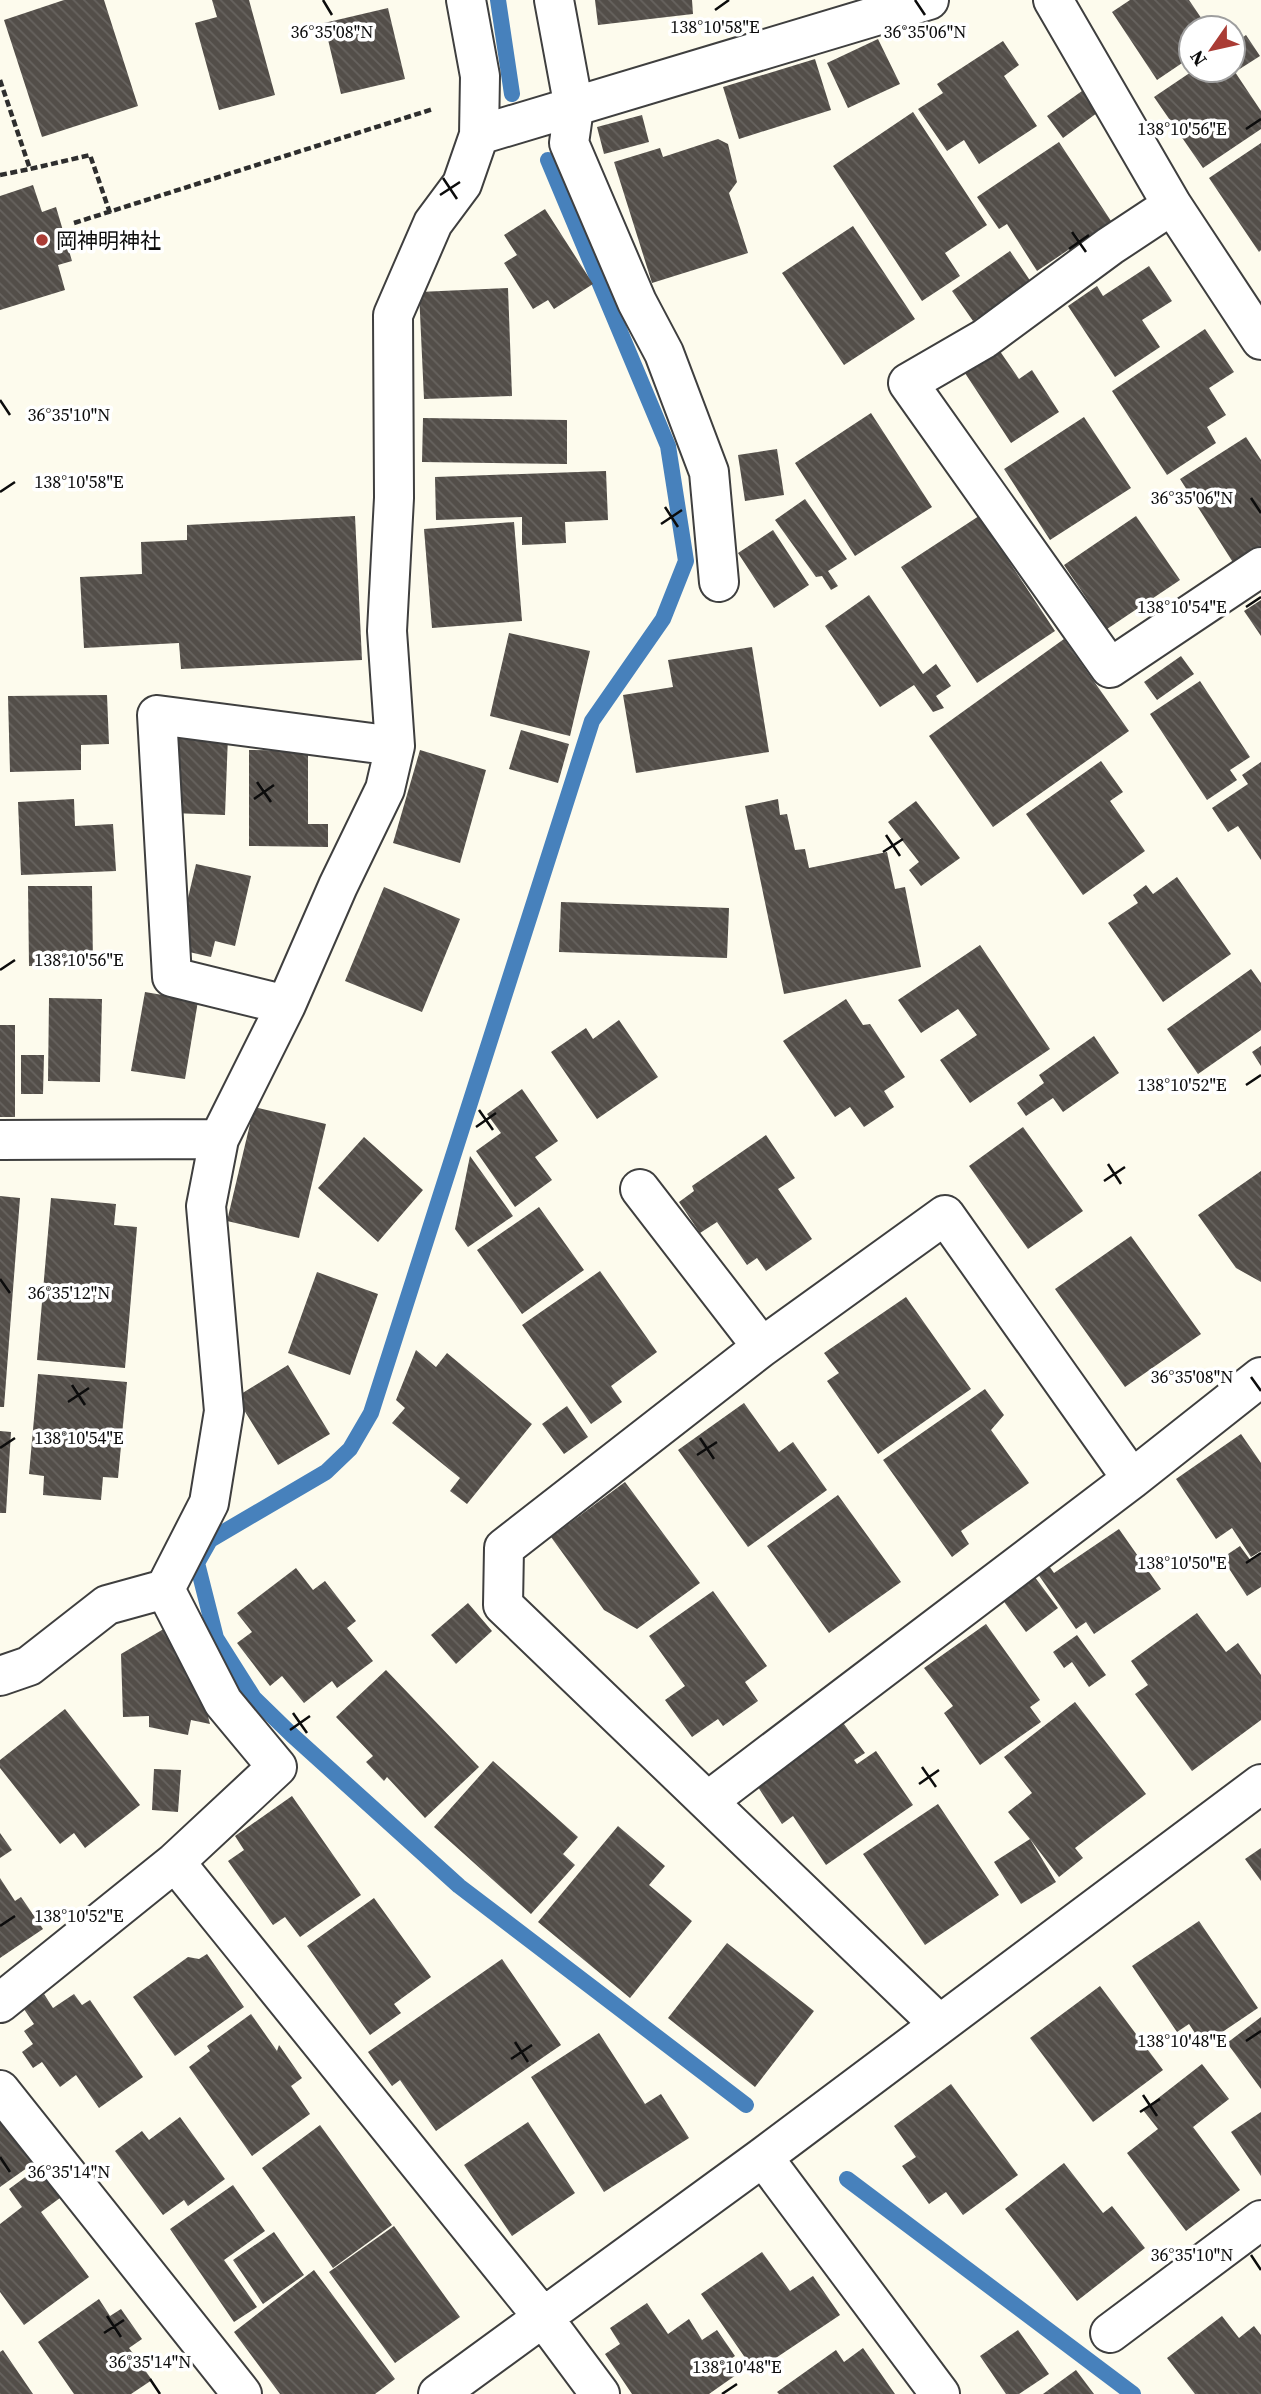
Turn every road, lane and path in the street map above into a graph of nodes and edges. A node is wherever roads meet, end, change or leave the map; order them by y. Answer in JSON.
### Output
{"nodes":[{"id":1,"x":467,"y":0,"type":"edge"},
{"id":2,"x":554,"y":0,"type":"edge"},
{"id":3,"x":929,"y":0,"type":"edge"},
{"id":4,"x":1053,"y":0,"type":"edge"},
{"id":5,"x":0,"y":79,"type":"edge"},
{"id":6,"x":480,"y":94,"type":"junction"},
{"id":7,"x":574,"y":108,"type":"junction"},
{"id":8,"x":479,"y":135,"type":"junction"},
{"id":9,"x":30,"y":170,"type":"junction"},
{"id":10,"x":0,"y":175,"type":"edge"},
{"id":11,"x":1172,"y":205,"type":"junction"},
{"id":12,"x":110,"y":213,"type":"junction"},
{"id":13,"x":74,"y":223,"type":"dead end"},
{"id":14,"x":1261,"y":340,"type":"edge"},
{"id":15,"x":1261,"y":567,"type":"edge"},
{"id":16,"x":719,"y":582,"type":"dead end"},
{"id":17,"x":395,"y":746,"type":"junction"},
{"id":18,"x":286,"y":1005,"type":"junction"},
{"id":19,"x":219,"y":1139,"type":"junction"},
{"id":20,"x":0,"y":1140,"type":"edge"},
{"id":21,"x":640,"y":1189,"type":"dead end"},
{"id":22,"x":762,"y":1347,"type":"junction"},
{"id":23,"x":1261,"y":1377,"type":"edge"},
{"id":24,"x":1132,"y":1479,"type":"junction"},
{"id":25,"x":165,"y":1589,"type":"junction"},
{"id":26,"x":0,"y":1676,"type":"edge"},
{"id":27,"x":1261,"y":1784,"type":"edge"},
{"id":28,"x":708,"y":1801,"type":"junction"},
{"id":29,"x":175,"y":1862,"type":"junction"},
{"id":30,"x":0,"y":2003,"type":"edge"},
{"id":31,"x":939,"y":2024,"type":"junction"},
{"id":32,"x":0,"y":2090,"type":"edge"},
{"id":33,"x":763,"y":2157,"type":"junction"},
{"id":34,"x":1261,"y":2220,"type":"edge"},
{"id":35,"x":542,"y":2316,"type":"junction"},
{"id":36,"x":1110,"y":2333,"type":"dead end"},
{"id":37,"x":242,"y":2394,"type":"edge"},
{"id":38,"x":438,"y":2394,"type":"edge"},
{"id":39,"x":600,"y":2394,"type":"edge"},
{"id":40,"x":940,"y":2394,"type":"edge"}],
"edges":[{"from":1,"to":6,"type":"street"},
{"from":2,"to":7,"type":"street"},
{"from":3,"to":7,"type":"street"},
{"from":4,"to":11,"type":"street"},
{"from":5,"to":9,"type":"path"},
{"from":6,"to":8,"type":"street"},
{"from":6,"to":12,"type":"path"},
{"from":7,"to":8,"type":"street"},
{"from":7,"to":16,"type":"street"},
{"from":8,"to":17,"type":"street"},
{"from":9,"to":10,"type":"path"},
{"from":9,"to":12,"type":"path"},
{"from":11,"to":14,"type":"street"},
{"from":11,"to":15,"type":"street"},
{"from":12,"to":13,"type":"path"},
{"from":17,"to":18,"type":"street"},
{"from":17,"to":18,"type":"street"},
{"from":18,"to":19,"type":"street"},
{"from":19,"to":20,"type":"street"},
{"from":19,"to":25,"type":"street"},
{"from":21,"to":22,"type":"street"},
{"from":22,"to":24,"type":"street"},
{"from":22,"to":28,"type":"street"},
{"from":23,"to":24,"type":"street"},
{"from":24,"to":28,"type":"street"},
{"from":25,"to":26,"type":"street"},
{"from":25,"to":29,"type":"street"},
{"from":27,"to":31,"type":"street"},
{"from":28,"to":31,"type":"street"},
{"from":29,"to":30,"type":"street"},
{"from":29,"to":35,"type":"street"},
{"from":31,"to":33,"type":"street"},
{"from":32,"to":37,"type":"street"},
{"from":33,"to":35,"type":"street"},
{"from":33,"to":40,"type":"street"},
{"from":34,"to":36,"type":"street"},
{"from":35,"to":38,"type":"street"},
{"from":35,"to":39,"type":"street"}]}
